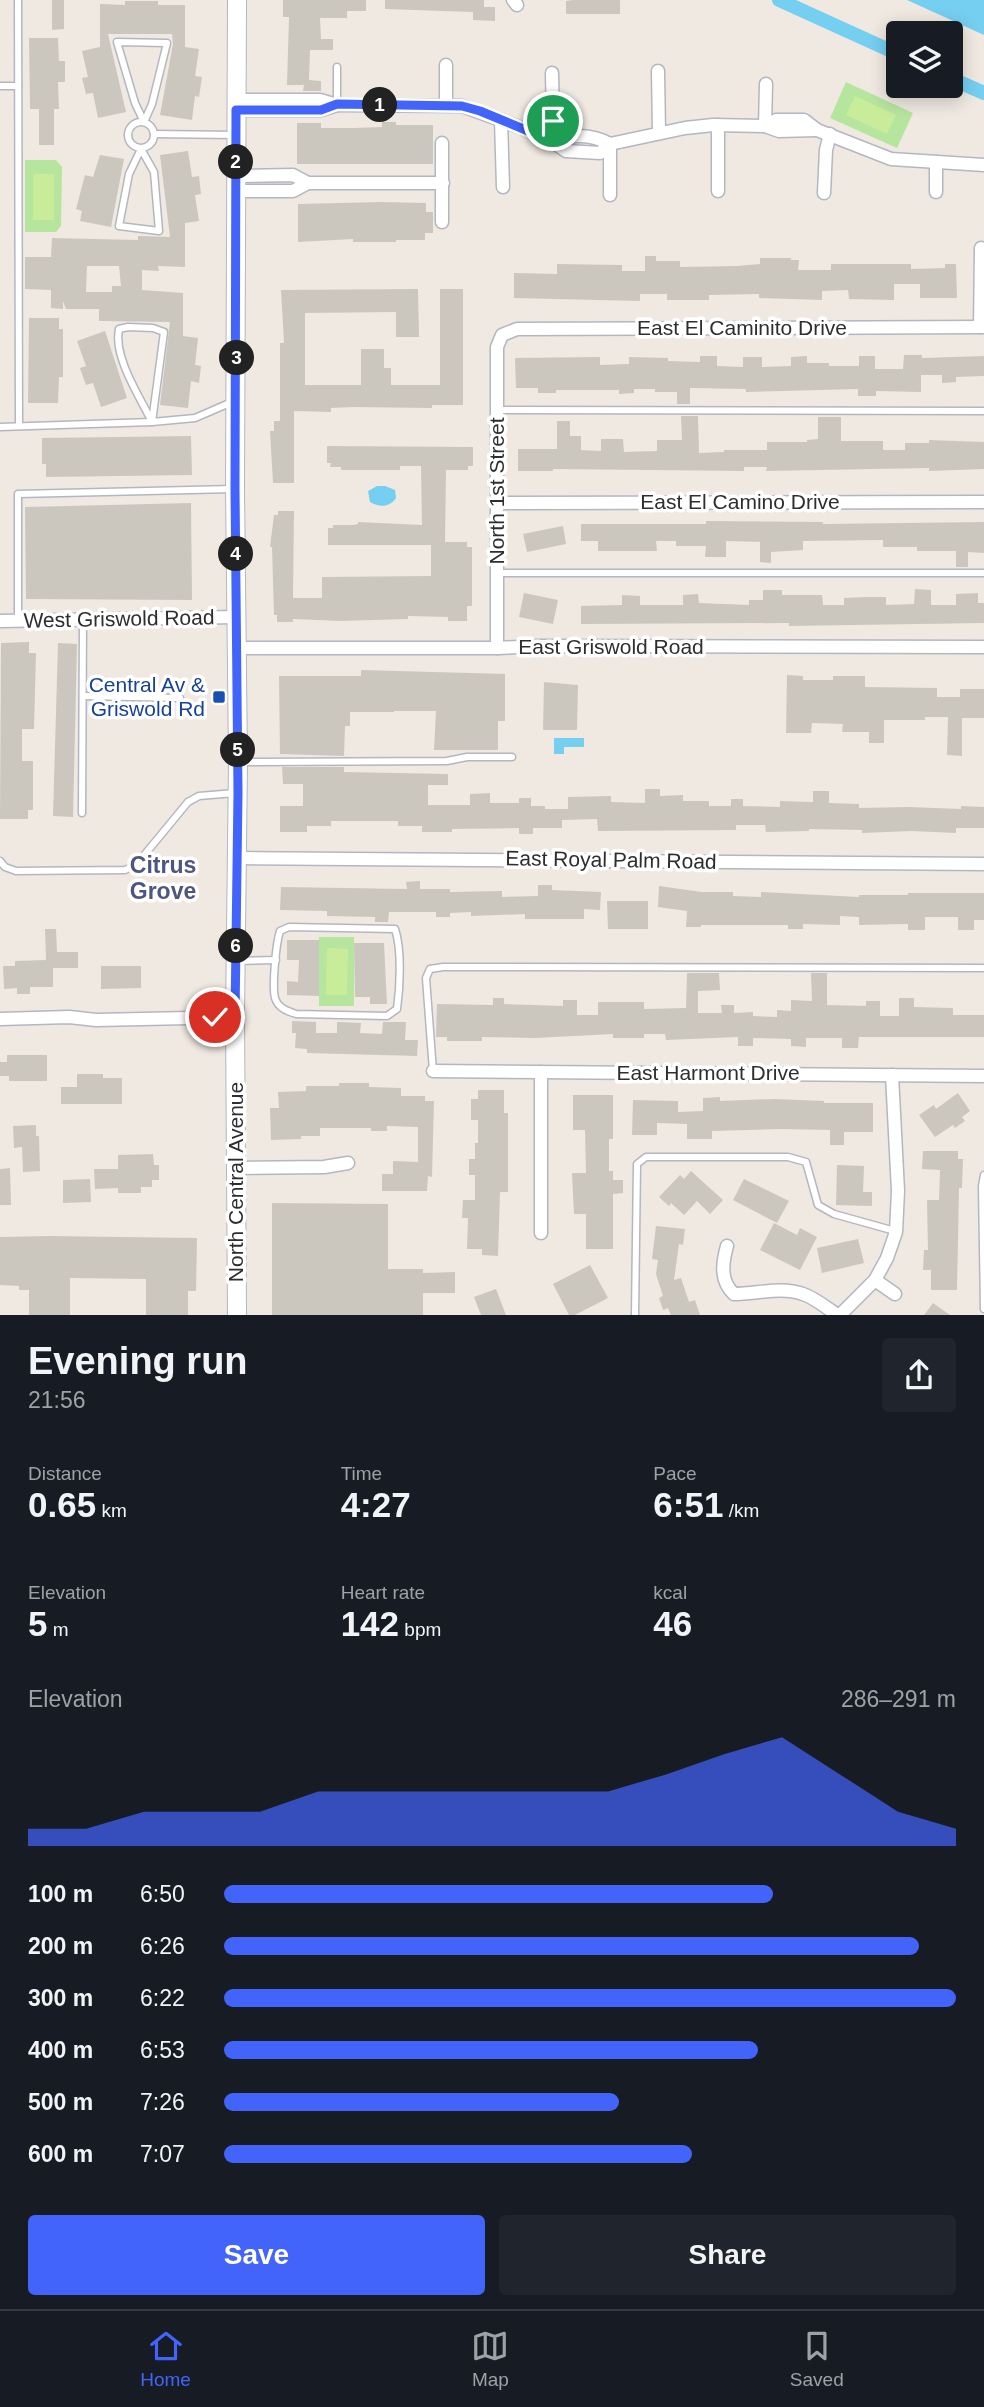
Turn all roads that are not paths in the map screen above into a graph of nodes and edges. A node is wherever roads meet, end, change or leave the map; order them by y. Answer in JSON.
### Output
{"nodes":[{"id":1,"x":18,"y":0,"type":"edge"},
{"id":2,"x":237,"y":0,"type":"edge"},
{"id":3,"x":446,"y":65,"type":"dead end"},
{"id":4,"x":337,"y":67,"type":"dead end"},
{"id":5,"x":658,"y":71,"type":"dead end"},
{"id":6,"x":552,"y":74,"type":"dead end"},
{"id":7,"x":766,"y":84,"type":"dead end"},
{"id":8,"x":0,"y":86,"type":"edge"},
{"id":9,"x":18,"y":86,"type":"junction"},
{"id":10,"x":337,"y":104,"type":"junction"},
{"id":11,"x":236,"y":105,"type":"junction"},
{"id":12,"x":446,"y":105,"type":"junction"},
{"id":13,"x":501,"y":120,"type":"junction"},
{"id":14,"x":144,"y":122,"type":"junction"},
{"id":15,"x":718,"y":125,"type":"junction"},
{"id":16,"x":765,"y":126,"type":"junction"},
{"id":17,"x":824,"y":132,"type":"junction"},
{"id":18,"x":659,"y":133,"type":"junction"},
{"id":19,"x":154,"y":134,"type":"junction"},
{"id":20,"x":236,"y":135,"type":"junction"},
{"id":21,"x":550,"y":140,"type":"junction"},
{"id":22,"x":442,"y":143,"type":"dead end"},
{"id":23,"x":610,"y":144,"type":"junction"},
{"id":24,"x":141,"y":149,"type":"junction"},
{"id":25,"x":936,"y":162,"type":"junction"},
{"id":26,"x":984,"y":165,"type":"edge"},
{"id":27,"x":282,"y":176,"type":"junction"},
{"id":28,"x":236,"y":183,"type":"junction"},
{"id":29,"x":308,"y":183,"type":"junction"},
{"id":30,"x":443,"y":183,"type":"junction"},
{"id":31,"x":503,"y":187,"type":"dead end"},
{"id":32,"x":282,"y":191,"type":"junction"},
{"id":33,"x":718,"y":191,"type":"dead end"},
{"id":34,"x":936,"y":192,"type":"dead end"},
{"id":35,"x":824,"y":193,"type":"dead end"},
{"id":36,"x":610,"y":195,"type":"dead end"},
{"id":37,"x":442,"y":222,"type":"dead end"},
{"id":38,"x":981,"y":248,"type":"dead end"},
{"id":39,"x":982,"y":327,"type":"edge"},
{"id":40,"x":502,"y":335,"type":"joint"},
{"id":41,"x":237,"y":399,"type":"junction"},
{"id":42,"x":497,"y":410,"type":"junction"},
{"id":43,"x":984,"y":411,"type":"edge"},
{"id":44,"x":152,"y":422,"type":"junction"},
{"id":45,"x":19,"y":426,"type":"junction"},
{"id":46,"x":0,"y":427,"type":"edge"},
{"id":47,"x":235,"y":488,"type":"junction"},
{"id":48,"x":984,"y":502,"type":"edge"},
{"id":49,"x":497,"y":503,"type":"junction"},
{"id":50,"x":497,"y":573,"type":"junction"},
{"id":51,"x":984,"y":573,"type":"edge"},
{"id":52,"x":237,"y":617,"type":"junction"},
{"id":53,"x":83,"y":620,"type":"junction"},
{"id":54,"x":0,"y":621,"type":"edge"},
{"id":55,"x":18,"y":621,"type":"junction"},
{"id":56,"x":984,"y":647,"type":"edge"},
{"id":57,"x":238,"y":648,"type":"junction"},
{"id":58,"x":497,"y":648,"type":"junction"},
{"id":59,"x":83,"y":696,"type":"junction"},
{"id":60,"x":180,"y":698,"type":"dead end"},
{"id":61,"x":512,"y":757,"type":"dead end"},
{"id":62,"x":238,"y":762,"type":"junction"},
{"id":63,"x":238,"y":793,"type":"junction"},
{"id":64,"x":82,"y":813,"type":"dead end"},
{"id":65,"x":237,"y":859,"type":"junction"},
{"id":66,"x":0,"y":861,"type":"edge"},
{"id":67,"x":984,"y":864,"type":"edge"},
{"id":68,"x":276,"y":960,"type":"junction"},
{"id":69,"x":236,"y":961,"type":"junction"},
{"id":70,"x":984,"y":968,"type":"edge"},
{"id":71,"x":235,"y":1017,"type":"junction"},
{"id":72,"x":0,"y":1018,"type":"edge"},
{"id":73,"x":432,"y":1070,"type":"joint"},
{"id":74,"x":541,"y":1072,"type":"junction"},
{"id":75,"x":892,"y":1075,"type":"junction"},
{"id":76,"x":984,"y":1076,"type":"edge"},
{"id":77,"x":348,"y":1163,"type":"dead end"},
{"id":78,"x":236,"y":1168,"type":"junction"},
{"id":79,"x":984,"y":1175,"type":"edge"},
{"id":80,"x":896,"y":1231,"type":"junction"},
{"id":81,"x":541,"y":1233,"type":"dead end"},
{"id":82,"x":727,"y":1246,"type":"dead end"},
{"id":83,"x":875,"y":1280,"type":"junction"},
{"id":84,"x":895,"y":1294,"type":"dead end"},
{"id":85,"x":984,"y":1309,"type":"edge"},
{"id":86,"x":237,"y":1315,"type":"edge"},
{"id":87,"x":635,"y":1315,"type":"edge"},
{"id":88,"x":838,"y":1315,"type":"edge"}],
"edges":[{"from":1,"to":9,"type":"lane"},
{"from":2,"to":11,"type":"main road","name":"North Central Avenue"},
{"from":3,"to":12,"type":"street"},
{"from":4,"to":10,"type":"lane"},
{"from":5,"to":18,"type":"street"},
{"from":6,"to":21,"type":"street"},
{"from":7,"to":16,"type":"street"},
{"from":8,"to":9,"type":"lane"},
{"from":9,"to":45,"type":"lane"},
{"from":10,"to":11,"type":"street"},
{"from":10,"to":12,"type":"street"},
{"from":11,"to":20,"type":"main road","name":"North Central Avenue"},
{"from":12,"to":13,"type":"street"},
{"from":13,"to":21,"type":"street"},
{"from":13,"to":31,"type":"street"},
{"from":14,"to":14,"type":"lane"},
{"from":14,"to":19,"type":"lane"},
{"from":14,"to":24,"type":"lane"},
{"from":15,"to":16,"type":"street"},
{"from":15,"to":18,"type":"street"},
{"from":15,"to":33,"type":"street"},
{"from":16,"to":17,"type":"street"},
{"from":17,"to":25,"type":"street"},
{"from":17,"to":35,"type":"street"},
{"from":18,"to":23,"type":"street"},
{"from":19,"to":20,"type":"lane"},
{"from":19,"to":24,"type":"lane"},
{"from":20,"to":28,"type":"main road","name":"North Central Avenue"},
{"from":21,"to":23,"type":"street"},
{"from":22,"to":30,"type":"street"},
{"from":23,"to":36,"type":"street"},
{"from":24,"to":24,"type":"lane"},
{"from":25,"to":26,"type":"street"},
{"from":25,"to":34,"type":"street"},
{"from":27,"to":28,"type":"street"},
{"from":27,"to":29,"type":"street"},
{"from":27,"to":32,"type":"lane"},
{"from":28,"to":32,"type":"street"},
{"from":28,"to":41,"type":"main road","name":"North Central Avenue"},
{"from":29,"to":30,"type":"street"},
{"from":29,"to":32,"type":"street"},
{"from":30,"to":37,"type":"street"},
{"from":38,"to":39,"type":"street"},
{"from":39,"to":40,"type":"street","name":"East El Caminito Drive"},
{"from":40,"to":42,"type":"street","name":"North 1st Street"},
{"from":41,"to":44,"type":"lane"},
{"from":41,"to":47,"type":"main road","name":"North Central Avenue"},
{"from":42,"to":43,"type":"lane"},
{"from":42,"to":49,"type":"street","name":"North 1st Street"},
{"from":44,"to":44,"type":"lane"},
{"from":44,"to":45,"type":"lane"},
{"from":45,"to":46,"type":"lane"},
{"from":47,"to":52,"type":"main road","name":"North Central Avenue"},
{"from":47,"to":55,"type":"lane"},
{"from":48,"to":49,"type":"street","name":"East El Camino Drive"},
{"from":49,"to":50,"type":"street","name":"North 1st Street"},
{"from":50,"to":51,"type":"lane"},
{"from":50,"to":58,"type":"street","name":"North 1st Street"},
{"from":52,"to":53,"type":"street","name":"West Griswold Road"},
{"from":52,"to":57,"type":"main road","name":"North Central Avenue"},
{"from":53,"to":55,"type":"street","name":"West Griswold Road"},
{"from":53,"to":59,"type":"lane"},
{"from":54,"to":55,"type":"street","name":"West Griswold Road"},
{"from":56,"to":58,"type":"street","name":"East Griswold Road"},
{"from":57,"to":58,"type":"street","name":"East Griswold Road"},
{"from":57,"to":62,"type":"main road","name":"North Central Avenue"},
{"from":59,"to":60,"type":"lane"},
{"from":59,"to":64,"type":"lane"},
{"from":61,"to":62,"type":"lane"},
{"from":62,"to":63,"type":"main road","name":"North Central Avenue"},
{"from":63,"to":65,"type":"main road","name":"North Central Avenue"},
{"from":63,"to":66,"type":"lane"},
{"from":65,"to":67,"type":"street","name":"East Royal Palm Road"},
{"from":65,"to":69,"type":"main road","name":"North Central Avenue"},
{"from":68,"to":68,"type":"lane"},
{"from":68,"to":69,"type":"lane"},
{"from":69,"to":71,"type":"main road","name":"North Central Avenue"},
{"from":70,"to":73,"type":"lane"},
{"from":71,"to":72,"type":"street"},
{"from":71,"to":78,"type":"main road","name":"North Central Avenue"},
{"from":73,"to":74,"type":"street","name":"East Harmont Drive"},
{"from":74,"to":75,"type":"street","name":"East Harmont Drive"},
{"from":74,"to":81,"type":"street"},
{"from":75,"to":76,"type":"street","name":"East Harmont Drive"},
{"from":75,"to":80,"type":"street"},
{"from":77,"to":78,"type":"street"},
{"from":78,"to":86,"type":"main road","name":"North Central Avenue"},
{"from":79,"to":85,"type":"lane"},
{"from":80,"to":83,"type":"street"},
{"from":80,"to":87,"type":"lane"},
{"from":82,"to":88,"type":"street"},
{"from":83,"to":84,"type":"street"},
{"from":83,"to":88,"type":"street"}]}
